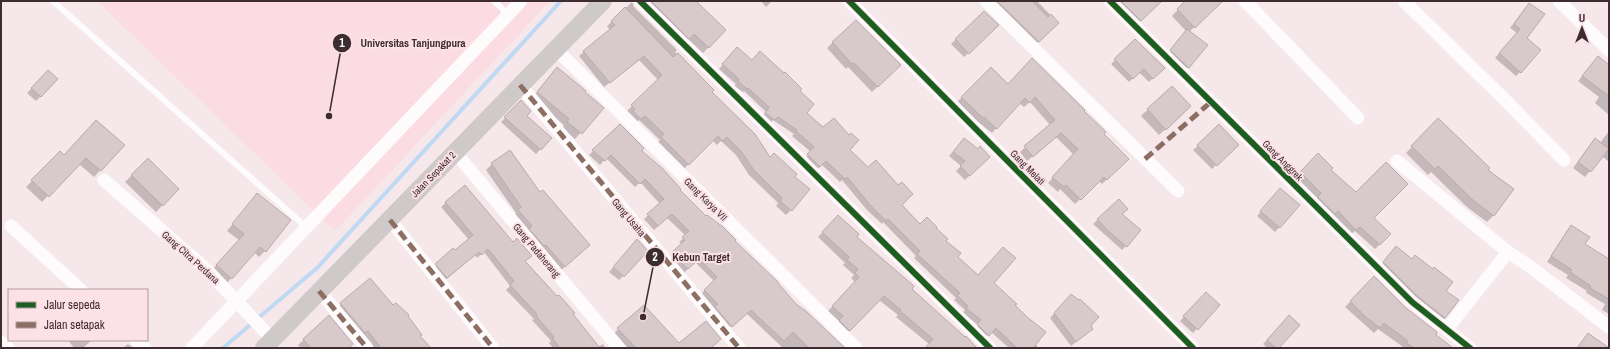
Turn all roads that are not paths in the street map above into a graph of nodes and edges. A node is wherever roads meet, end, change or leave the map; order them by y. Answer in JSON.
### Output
{"nodes":[{"id":1,"x":53,"y":1,"type":"edge"},
{"id":2,"x":494,"y":1,"type":"edge"},
{"id":3,"x":521,"y":1,"type":"edge"},
{"id":4,"x":603,"y":1,"type":"edge"},
{"id":5,"x":640,"y":1,"type":"edge"},
{"id":6,"x":849,"y":1,"type":"edge"},
{"id":7,"x":986,"y":1,"type":"edge"},
{"id":8,"x":1110,"y":1,"type":"edge"},
{"id":9,"x":1245,"y":1,"type":"edge"},
{"id":10,"x":1404,"y":1,"type":"edge"},
{"id":11,"x":1559,"y":1,"type":"edge"},
{"id":12,"x":508,"y":14,"type":"junction"},
{"id":13,"x":556,"y":49,"type":"junction"},
{"id":14,"x":1609,"y":50,"type":"edge"},
{"id":15,"x":520,"y":86,"type":"junction"},
{"id":16,"x":1358,"y":118,"type":"dead end"},
{"id":17,"x":455,"y":152,"type":"junction"},
{"id":18,"x":1564,"y":160,"type":"dead end"},
{"id":19,"x":1397,"y":161,"type":"dead end"},
{"id":20,"x":104,"y":180,"type":"dead end"},
{"id":21,"x":1178,"y":191,"type":"dead end"},
{"id":22,"x":390,"y":220,"type":"junction"},
{"id":23,"x":11,"y":226,"type":"dead end"},
{"id":24,"x":306,"y":227,"type":"junction"},
{"id":25,"x":1508,"y":252,"type":"junction"},
{"id":26,"x":80,"y":289,"type":"edge"},
{"id":27,"x":319,"y":291,"type":"junction"},
{"id":28,"x":237,"y":300,"type":"junction"},
{"id":29,"x":1609,"y":327,"type":"edge"},
{"id":30,"x":1447,"y":329,"type":"junction"},
{"id":31,"x":266,"y":338,"type":"edge"},
{"id":32,"x":137,"y":341,"type":"edge"},
{"id":33,"x":1,"y":342,"type":"edge"},
{"id":34,"x":8,"y":348,"type":"edge"},
{"id":35,"x":145,"y":348,"type":"edge"},
{"id":36,"x":192,"y":348,"type":"edge"},
{"id":37,"x":367,"y":348,"type":"edge"},
{"id":38,"x":493,"y":348,"type":"edge"},
{"id":39,"x":618,"y":348,"type":"edge"},
{"id":40,"x":739,"y":348,"type":"edge"},
{"id":41,"x":856,"y":348,"type":"edge"},
{"id":42,"x":990,"y":348,"type":"edge"},
{"id":43,"x":1193,"y":348,"type":"edge"},
{"id":44,"x":1470,"y":348,"type":"edge"}],
"edges":[{"from":1,"to":24,"type":"lane"},
{"from":2,"to":12,"type":"lane"},
{"from":3,"to":12,"type":"street"},
{"from":4,"to":13,"type":"street","name":"Jalan Sepakat 2"},
{"from":5,"to":42,"type":"street"},
{"from":6,"to":43,"type":"street","name":"Gang Melati"},
{"from":7,"to":21,"type":"street"},
{"from":8,"to":30,"type":"street","name":"Gang Anggrek"},
{"from":9,"to":16,"type":"street"},
{"from":10,"to":18,"type":"street"},
{"from":11,"to":14,"type":"street"},
{"from":12,"to":24,"type":"street"},
{"from":13,"to":15,"type":"street","name":"Jalan Sepakat 2"},
{"from":13,"to":41,"type":"street","name":"Gang Karya VII"},
{"from":15,"to":17,"type":"street","name":"Jalan Sepakat 2"},
{"from":15,"to":40,"type":"street","name":"Gang Usaha"},
{"from":17,"to":22,"type":"street","name":"Jalan Sepakat 2"},
{"from":17,"to":39,"type":"street","name":"Gang Padaherang"},
{"from":19,"to":25,"type":"street"},
{"from":20,"to":28,"type":"street","name":"Gang Citra Perdana"},
{"from":22,"to":27,"type":"street","name":"Jalan Sepakat 2"},
{"from":22,"to":38,"type":"street"},
{"from":23,"to":26,"type":"street"},
{"from":24,"to":28,"type":"street"},
{"from":25,"to":29,"type":"street"},
{"from":25,"to":30,"type":"street"},
{"from":27,"to":31,"type":"street","name":"Jalan Sepakat 2"},
{"from":27,"to":37,"type":"street"},
{"from":28,"to":31,"type":"street","name":"Gang Citra Perdana"},
{"from":28,"to":36,"type":"street"},
{"from":30,"to":44,"type":"street","name":"Gang Anggrek"},
{"from":32,"to":35,"type":"street"},
{"from":33,"to":34,"type":"street"}]}
